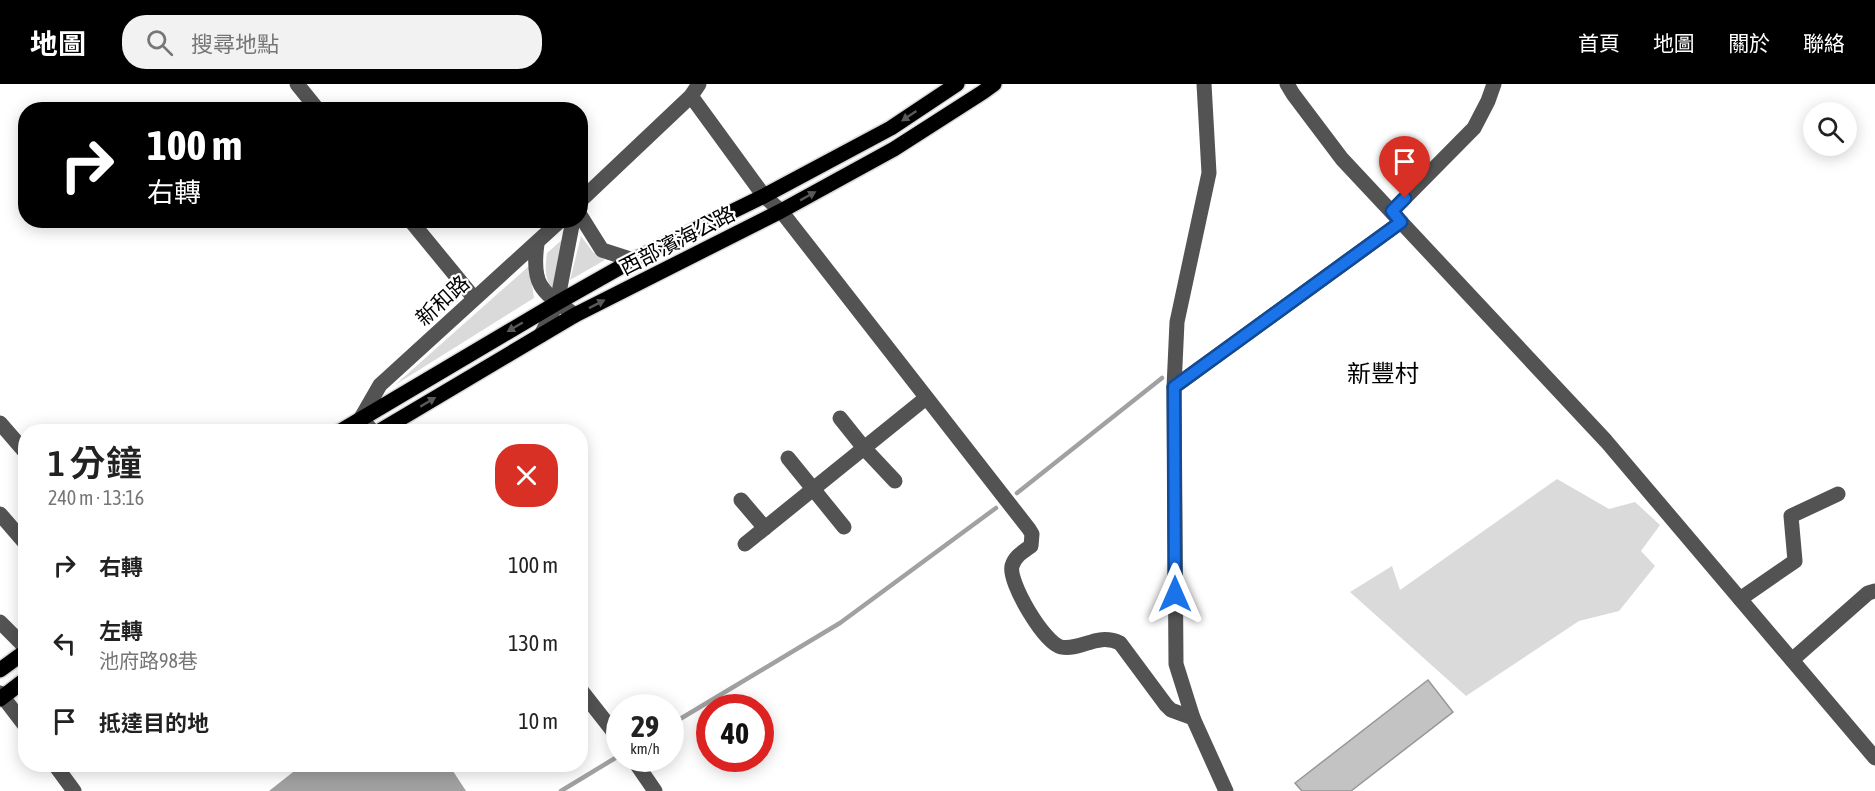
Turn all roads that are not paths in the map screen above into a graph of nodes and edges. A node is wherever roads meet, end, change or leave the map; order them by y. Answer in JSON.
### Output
{"nodes":[{"id":1,"x":297,"y":84,"type":"edge"},
{"id":2,"x":957,"y":84,"type":"edge"},
{"id":3,"x":994,"y":84,"type":"edge"},
{"id":4,"x":1204,"y":84,"type":"edge"},
{"id":5,"x":1287,"y":84,"type":"edge"},
{"id":6,"x":1494,"y":84,"type":"edge"},
{"id":7,"x":695,"y":90,"type":"edge"},
{"id":8,"x":312,"y":102,"type":"edge"},
{"id":9,"x":588,"y":193,"type":"edge"},
{"id":10,"x":764,"y":196,"type":"junction"},
{"id":11,"x":782,"y":211,"type":"junction"},
{"id":12,"x":1397,"y":217,"type":"junction"},
{"id":13,"x":588,"y":227,"type":"edge"},
{"id":14,"x":417,"y":228,"type":"edge"},
{"id":15,"x":553,"y":228,"type":"edge"},
{"id":16,"x":571,"y":228,"type":"edge"},
{"id":17,"x":537,"y":244,"type":"junction"},
{"id":18,"x":633,"y":260,"type":"junction"},
{"id":19,"x":474,"y":298,"type":"junction"},
{"id":20,"x":557,"y":303,"type":"junction"},
{"id":21,"x":575,"y":315,"type":"junction"},
{"id":22,"x":541,"y":335,"type":"junction"},
{"id":23,"x":1174,"y":387,"type":"junction"},
{"id":24,"x":926,"y":398,"type":"junction"},
{"id":25,"x":361,"y":418,"type":"junction"},
{"id":26,"x":840,"y":418,"type":"dead end"},
{"id":27,"x":0,"y":423,"type":"edge"},
{"id":28,"x":352,"y":424,"type":"edge"},
{"id":29,"x":366,"y":424,"type":"edge"},
{"id":30,"x":391,"y":424,"type":"edge"},
{"id":31,"x":18,"y":444,"type":"edge"},
{"id":32,"x":864,"y":448,"type":"junction"},
{"id":33,"x":788,"y":458,"type":"dead end"},
{"id":34,"x":895,"y":481,"type":"dead end"},
{"id":35,"x":813,"y":490,"type":"junction"},
{"id":36,"x":1838,"y":494,"type":"dead end"},
{"id":37,"x":741,"y":500,"type":"dead end"},
{"id":38,"x":0,"y":514,"type":"edge"},
{"id":39,"x":844,"y":527,"type":"dead end"},
{"id":40,"x":765,"y":528,"type":"junction"},
{"id":41,"x":18,"y":535,"type":"edge"},
{"id":42,"x":745,"y":544,"type":"dead end"},
{"id":43,"x":1875,"y":591,"type":"edge"},
{"id":44,"x":1740,"y":599,"type":"junction"},
{"id":45,"x":0,"y":622,"type":"edge"},
{"id":46,"x":18,"y":641,"type":"edge"},
{"id":47,"x":18,"y":655,"type":"edge"},
{"id":48,"x":1792,"y":660,"type":"junction"},
{"id":49,"x":0,"y":670,"type":"edge"},
{"id":50,"x":18,"y":684,"type":"edge"},
{"id":51,"x":1,"y":696,"type":"edge"},
{"id":52,"x":588,"y":699,"type":"edge"},
{"id":53,"x":18,"y":717,"type":"edge"},
{"id":54,"x":1192,"y":718,"type":"junction"},
{"id":55,"x":606,"y":722,"type":"edge"},
{"id":56,"x":1875,"y":758,"type":"edge"},
{"id":57,"x":60,"y":772,"type":"edge"},
{"id":58,"x":642,"y":772,"type":"edge"},
{"id":59,"x":74,"y":791,"type":"edge"},
{"id":60,"x":655,"y":791,"type":"edge"},
{"id":61,"x":1226,"y":791,"type":"edge"}],
"edges":[{"from":1,"to":8,"type":"street"},
{"from":2,"to":10,"type":"main road","name":"西部濱海公路","one_way":true},
{"from":11,"to":3,"type":"main road","name":"西部濱海公路","one_way":true},
{"from":4,"to":23,"type":"street"},
{"from":5,"to":12,"type":"street"},
{"from":6,"to":12,"type":"street"},
{"from":7,"to":9,"type":"street"},
{"from":7,"to":10,"type":"street"},
{"from":10,"to":11,"type":"street"},
{"from":10,"to":18,"type":"main road","name":"西部濱海公路"},
{"from":21,"to":11,"type":"main road","name":"西部濱海公路","one_way":true},
{"from":11,"to":24,"type":"street"},
{"from":12,"to":23,"type":"street"},
{"from":12,"to":44,"type":"street"},
{"from":13,"to":18,"type":"street"},
{"from":14,"to":19,"type":"street"},
{"from":15,"to":17,"type":"street","name":"新和路"},
{"from":16,"to":20,"type":"street"},
{"from":17,"to":19,"type":"street","name":"新和路"},
{"from":17,"to":20,"type":"street"},
{"from":18,"to":20,"type":"main road","name":"西部濱海公路"},
{"from":19,"to":25,"type":"street","name":"新和路"},
{"from":20,"to":21,"type":"street"},
{"from":20,"to":22,"type":"street"},
{"from":20,"to":25,"type":"main road","name":"西部濱海公路","one_way":true},
{"from":21,"to":22,"type":"main road","name":"西部濱海公路"},
{"from":30,"to":22,"type":"main road","name":"西部濱海公路","one_way":true},
{"from":23,"to":54,"type":"street"},
{"from":24,"to":32,"type":"street"},
{"from":24,"to":54,"type":"street"},
{"from":25,"to":28,"type":"main road","name":"新和路"},
{"from":25,"to":29,"type":"street"},
{"from":26,"to":32,"type":"street"},
{"from":27,"to":31,"type":"street"},
{"from":32,"to":34,"type":"street"},
{"from":32,"to":35,"type":"street"},
{"from":33,"to":35,"type":"street"},
{"from":35,"to":39,"type":"street"},
{"from":35,"to":40,"type":"street"},
{"from":36,"to":44,"type":"street"},
{"from":37,"to":40,"type":"street"},
{"from":38,"to":41,"type":"street"},
{"from":40,"to":42,"type":"street"},
{"from":43,"to":48,"type":"street"},
{"from":44,"to":48,"type":"street"},
{"from":45,"to":46,"type":"street"},
{"from":47,"to":49,"type":"main road"},
{"from":48,"to":56,"type":"street"},
{"from":50,"to":51,"type":"main road"},
{"from":51,"to":53,"type":"street"},
{"from":52,"to":55,"type":"street"},
{"from":54,"to":61,"type":"street"},
{"from":57,"to":59,"type":"street"},
{"from":58,"to":60,"type":"street"}]}
